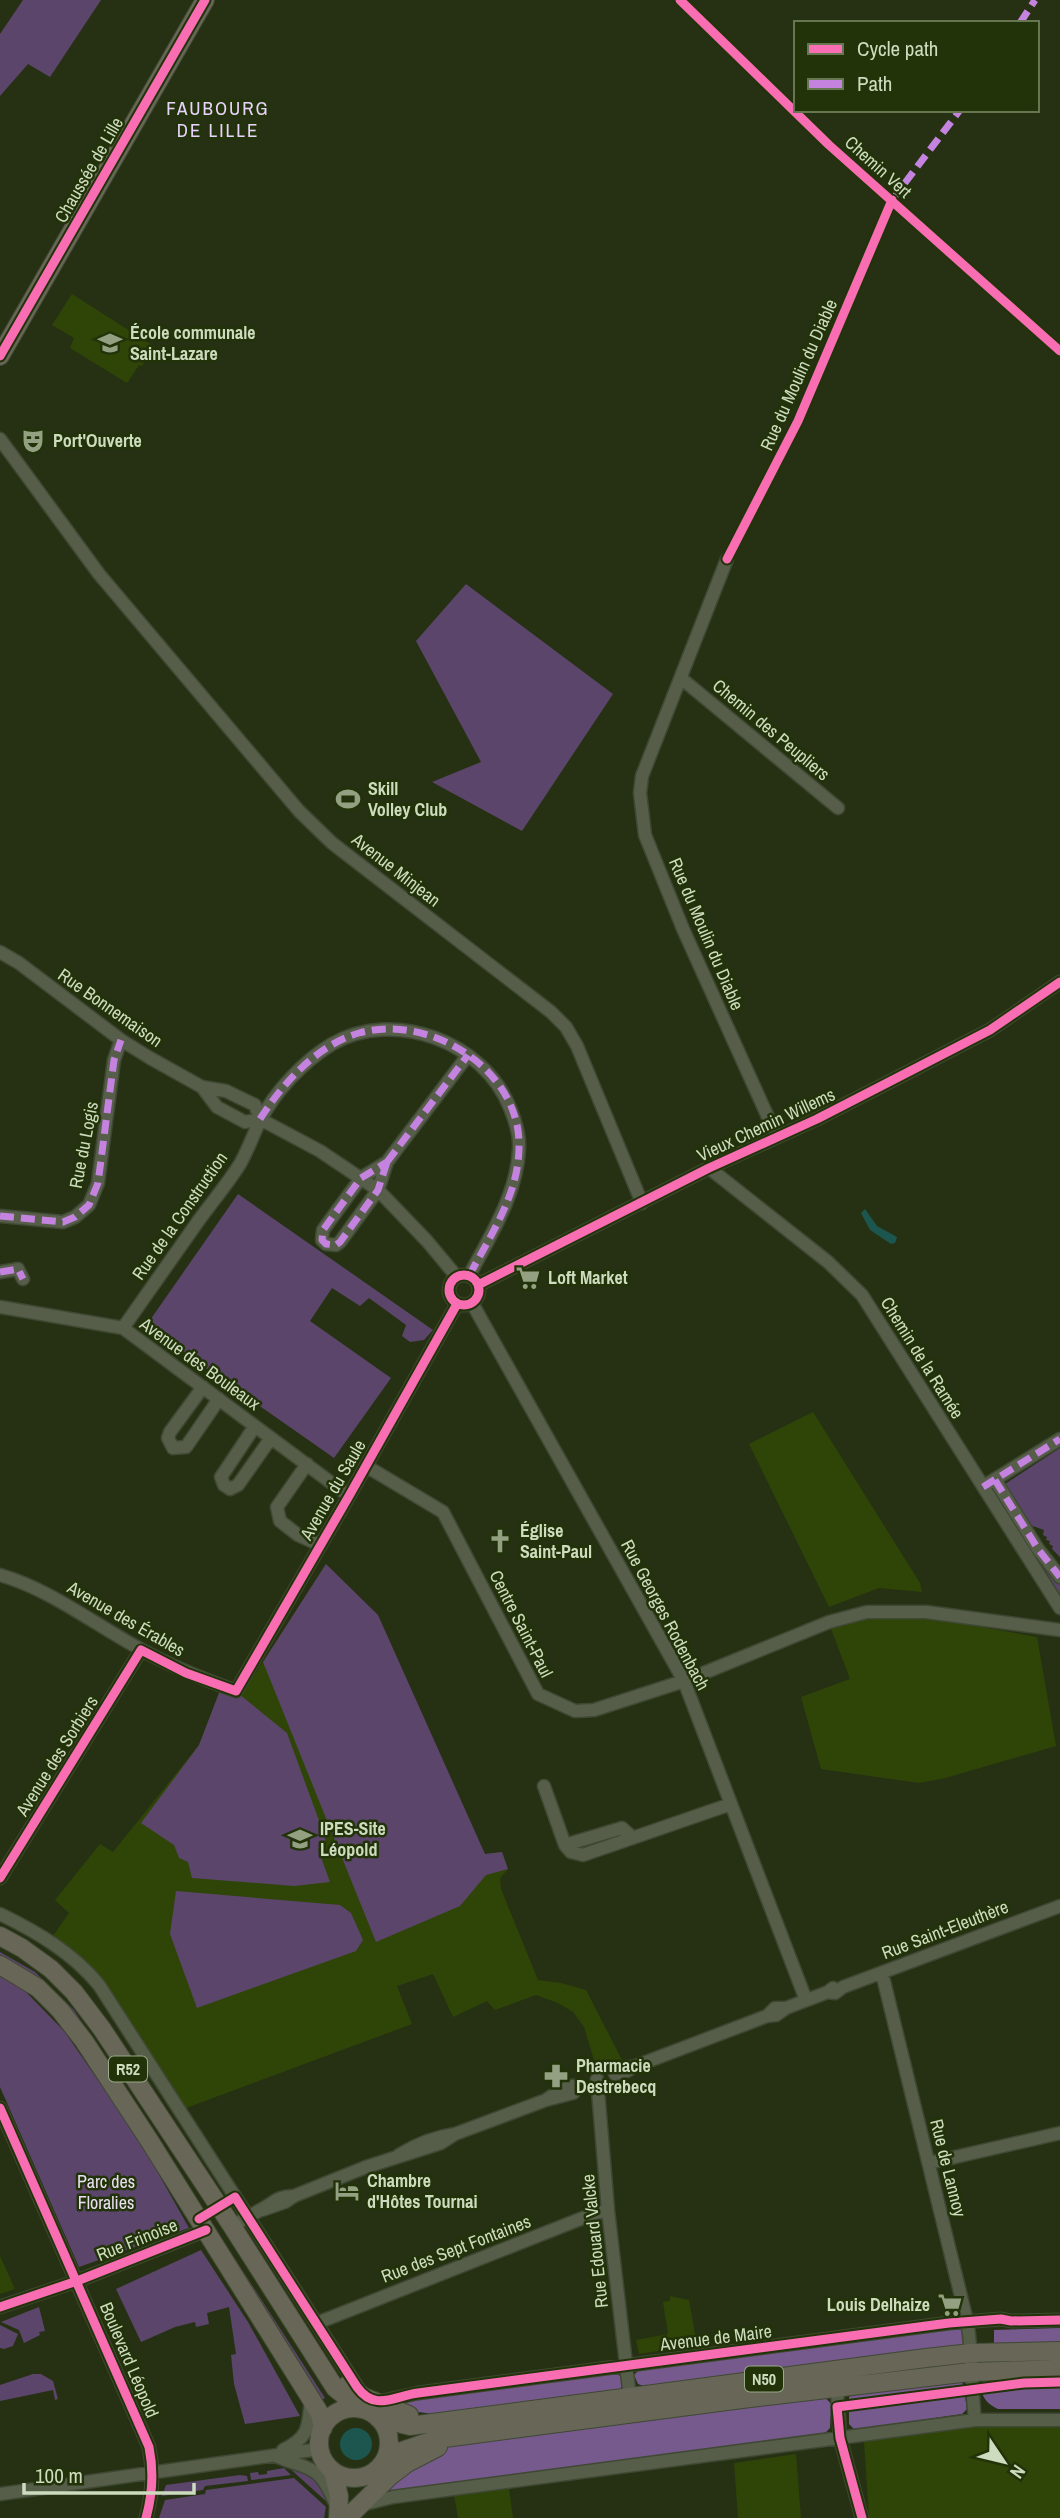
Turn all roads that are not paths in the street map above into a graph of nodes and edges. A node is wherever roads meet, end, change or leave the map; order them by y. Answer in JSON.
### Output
{"nodes":[{"id":1,"x":205,"y":0,"type":"edge"},
{"id":2,"x":0,"y":356,"type":"edge"},
{"id":3,"x":0,"y":439,"type":"edge"},
{"id":4,"x":727,"y":559,"type":"dead end"},
{"id":5,"x":682,"y":678,"type":"junction"},
{"id":6,"x":838,"y":808,"type":"dead end"},
{"id":7,"x":0,"y":952,"type":"edge"},
{"id":8,"x":1060,"y":982,"type":"edge"},
{"id":9,"x":121,"y":1040,"type":"junction"},
{"id":10,"x":468,"y":1055,"type":"junction"},
{"id":11,"x":202,"y":1087,"type":"junction"},
{"id":12,"x":260,"y":1119,"type":"junction"},
{"id":13,"x":777,"y":1137,"type":"junction"},
{"id":14,"x":387,"y":1162,"type":"junction"},
{"id":15,"x":709,"y":1168,"type":"junction"},
{"id":16,"x":361,"y":1178,"type":"junction"},
{"id":17,"x":378,"y":1190,"type":"junction"},
{"id":18,"x":642,"y":1203,"type":"junction"},
{"id":19,"x":0,"y":1216,"type":"edge"},
{"id":20,"x":0,"y":1272,"type":"edge"},
{"id":21,"x":23,"y":1279,"type":"dead end"},
{"id":22,"x":468,"y":1279,"type":"junction"},
{"id":23,"x":472,"y":1303,"type":"junction"},
{"id":24,"x":457,"y":1304,"type":"junction"},
{"id":25,"x":0,"y":1307,"type":"edge"},
{"id":26,"x":123,"y":1328,"type":"junction"},
{"id":27,"x":203,"y":1387,"type":"junction"},
{"id":28,"x":219,"y":1399,"type":"junction"},
{"id":29,"x":255,"y":1426,"type":"junction"},
{"id":30,"x":271,"y":1438,"type":"junction"},
{"id":31,"x":1060,"y":1439,"type":"edge"},
{"id":32,"x":307,"y":1464,"type":"junction"},
{"id":33,"x":366,"y":1466,"type":"junction"},
{"id":34,"x":988,"y":1484,"type":"junction"},
{"id":35,"x":349,"y":1496,"type":"junction"},
{"id":36,"x":320,"y":1545,"type":"junction"},
{"id":37,"x":1060,"y":1577,"type":"edge"},
{"id":38,"x":1,"y":1579,"type":"edge"},
{"id":39,"x":1060,"y":1608,"type":"edge"},
{"id":40,"x":1060,"y":1630,"type":"edge"},
{"id":41,"x":141,"y":1650,"type":"junction"},
{"id":42,"x":684,"y":1681,"type":"junction"},
{"id":43,"x":236,"y":1690,"type":"joint"},
{"id":44,"x":544,"y":1786,"type":"dead end"},
{"id":45,"x":731,"y":1804,"type":"junction"},
{"id":46,"x":0,"y":1878,"type":"edge"},
{"id":47,"x":1060,"y":1906,"type":"edge"},
{"id":48,"x":0,"y":1914,"type":"edge"},
{"id":49,"x":0,"y":1936,"type":"edge"},
{"id":50,"x":0,"y":1965,"type":"edge"},
{"id":51,"x":882,"y":1973,"type":"junction"},
{"id":52,"x":806,"y":2000,"type":"junction"},
{"id":53,"x":597,"y":2079,"type":"junction"},
{"id":54,"x":0,"y":2108,"type":"edge"},
{"id":55,"x":1060,"y":2133,"type":"edge"},
{"id":56,"x":929,"y":2163,"type":"junction"},
{"id":57,"x":608,"y":2210,"type":"junction"},
{"id":58,"x":248,"y":2217,"type":"junction"},
{"id":59,"x":232,"y":2226,"type":"junction"},
{"id":60,"x":206,"y":2230,"type":"junction"},
{"id":61,"x":78,"y":2281,"type":"junction"},
{"id":62,"x":0,"y":2307,"type":"edge"},
{"id":63,"x":1060,"y":2320,"type":"edge"},
{"id":64,"x":967,"y":2321,"type":"junction"},
{"id":65,"x":317,"y":2323,"type":"junction"},
{"id":66,"x":1060,"y":2351,"type":"edge"},
{"id":67,"x":971,"y":2353,"type":"junction"},
{"id":68,"x":627,"y":2365,"type":"junction"},
{"id":69,"x":1060,"y":2369,"type":"edge"},
{"id":70,"x":970,"y":2372,"type":"junction"},
{"id":71,"x":836,"y":2389,"type":"junction"},
{"id":72,"x":630,"y":2398,"type":"junction"},
{"id":73,"x":311,"y":2399,"type":"junction"},
{"id":74,"x":368,"y":2403,"type":"junction"},
{"id":75,"x":975,"y":2420,"type":"junction"},
{"id":76,"x":1060,"y":2420,"type":"edge"},
{"id":77,"x":323,"y":2428,"type":"junction"},
{"id":78,"x":456,"y":2438,"type":"junction"},
{"id":79,"x":840,"y":2438,"type":"junction"},
{"id":80,"x":320,"y":2449,"type":"junction"},
{"id":81,"x":273,"y":2455,"type":"junction"},
{"id":82,"x":387,"y":2456,"type":"junction"},
{"id":83,"x":333,"y":2471,"type":"junction"},
{"id":84,"x":154,"y":2472,"type":"junction"},
{"id":85,"x":373,"y":2473,"type":"junction"},
{"id":86,"x":0,"y":2494,"type":"edge"},
{"id":87,"x":347,"y":2514,"type":"edge"},
{"id":88,"x":146,"y":2518,"type":"edge"},
{"id":89,"x":862,"y":2518,"type":"edge"}],
"edges":[{"from":1,"to":2,"type":"main road","name":"Chaussée de Lille"},
{"from":3,"to":18,"type":"street","name":"Avenue Minjean"},
{"from":4,"to":5,"type":"street","name":"Rue du Moulin du Diable"},
{"from":5,"to":6,"type":"street","name":"Chemin des Peupliers"},
{"from":5,"to":13,"type":"street","name":"Rue du Moulin du Diable"},
{"from":7,"to":9,"type":"street","name":"Rue Bonnemaison"},
{"from":8,"to":13,"type":"street","name":"Vieux Chemin Willems"},
{"from":9,"to":11,"type":"street","name":"Rue Bonnemaison"},
{"from":9,"to":19,"type":"street","name":"Rue du Logis"},
{"from":10,"to":12,"type":"street","name":"Rue de la Construction"},
{"from":10,"to":14,"type":"street"},
{"from":10,"to":22,"type":"street","name":"Rue de la Construction"},
{"from":11,"to":12,"type":"street","name":"Rue Bonnemaison"},
{"from":11,"to":12,"type":"street","name":"Rue Bonnemaison"},
{"from":12,"to":16,"type":"street","name":"Rue Bonnemaison"},
{"from":12,"to":26,"type":"street","name":"Rue de la Construction"},
{"from":13,"to":15,"type":"street","name":"Vieux Chemin Willems"},
{"from":14,"to":16,"type":"street"},
{"from":14,"to":17,"type":"street"},
{"from":15,"to":18,"type":"street","name":"Vieux Chemin Willems"},
{"from":15,"to":34,"type":"street","name":"Chemin de la Ramée"},
{"from":16,"to":17,"type":"street","name":"Rue Bonnemaison"},
{"from":16,"to":17,"type":"street"},
{"from":17,"to":22,"type":"street","name":"Rue Bonnemaison"},
{"from":18,"to":22,"type":"street","name":"Vieux Chemin Willems"},
{"from":20,"to":21,"type":"street"},
{"from":22,"to":23,"type":"street"},
{"from":22,"to":24,"type":"street"},
{"from":23,"to":24,"type":"street"},
{"from":23,"to":42,"type":"street","name":"Rue Georges Rodenbach"},
{"from":24,"to":33,"type":"street","name":"Avenue du Saule"},
{"from":25,"to":26,"type":"street","name":"Avenue des Bouleaux"},
{"from":26,"to":27,"type":"street","name":"Avenue des Bouleaux"},
{"from":27,"to":28,"type":"street","name":"Avenue des Bouleaux"},
{"from":27,"to":28,"type":"street"},
{"from":28,"to":29,"type":"street","name":"Avenue des Bouleaux"},
{"from":29,"to":30,"type":"street","name":"Avenue des Bouleaux"},
{"from":29,"to":30,"type":"street","name":"Avenue des Bouleaux"},
{"from":30,"to":32,"type":"street","name":"Avenue des Bouleaux"},
{"from":31,"to":34,"type":"street"},
{"from":32,"to":35,"type":"street","name":"Avenue des Bouleaux"},
{"from":32,"to":36,"type":"street"},
{"from":33,"to":35,"type":"street","name":"Avenue du Saule"},
{"from":33,"to":42,"type":"street","name":"Centre Saint-Paul"},
{"from":34,"to":37,"type":"street"},
{"from":34,"to":39,"type":"street","name":"Chemin de la Ramée"},
{"from":35,"to":36,"type":"street","name":"Avenue du Saule"},
{"from":36,"to":43,"type":"street","name":"Avenue du Saule"},
{"from":38,"to":41,"type":"street","name":"Avenue des Érables"},
{"from":40,"to":42,"type":"street","name":"Centre Saint-Paul"},
{"from":41,"to":43,"type":"street","name":"Avenue des Érables"},
{"from":41,"to":46,"type":"street","name":"Avenue des Sorbiers"},
{"from":42,"to":45,"type":"street","name":"Rue Georges Rodenbach"},
{"from":44,"to":45,"type":"street"},
{"from":45,"to":52,"type":"street","name":"Rue Georges Rodenbach"},
{"from":47,"to":51,"type":"street","name":"Rue Saint-Eleuthère"},
{"from":48,"to":58,"type":"street"},
{"from":49,"to":59,"type":"main road","number":"R52"},
{"from":50,"to":60,"type":"main road","number":"R52"},
{"from":51,"to":52,"type":"street","name":"Rue Saint-Eleuthère"},
{"from":51,"to":56,"type":"street","name":"Rue de Lannoy"},
{"from":52,"to":53,"type":"street","name":"Rue Saint-Eleuthère"},
{"from":53,"to":57,"type":"street","name":"Rue Edouard Valcke"},
{"from":53,"to":58,"type":"street","name":"Rue Saint-Eleuthère"},
{"from":54,"to":61,"type":"street","name":"Boulevard Léopold"},
{"from":55,"to":56,"type":"street"},
{"from":56,"to":64,"type":"street","name":"Rue de Lannoy"},
{"from":57,"to":65,"type":"street","name":"Rue des Sept Fontaines"},
{"from":57,"to":68,"type":"street","name":"Rue Edouard Valcke"},
{"from":58,"to":59,"type":"street","name":"Rue Saint-Eleuthère"},
{"from":58,"to":65,"type":"street"},
{"from":59,"to":74,"type":"main road","number":"R52"},
{"from":60,"to":61,"type":"street","name":"Rue Frinoise"},
{"from":60,"to":73,"type":"main road","number":"R52"},
{"from":61,"to":62,"type":"street","name":"Rue Frinoise"},
{"from":61,"to":84,"type":"street","name":"Boulevard Léopold"},
{"from":63,"to":64,"type":"street","name":"Avenue de Maire"},
{"from":64,"to":67,"type":"street","name":"Rue de Lannoy"},
{"from":64,"to":68,"type":"street","name":"Avenue de Maire"},
{"from":65,"to":74,"type":"street"},
{"from":66,"to":67,"type":"main road","number":"N50"},
{"from":67,"to":70,"type":"street","name":"Rue de Lannoy"},
{"from":67,"to":72,"type":"main road","number":"N50"},
{"from":68,"to":72,"type":"street","name":"Rue Edouard Valcke"},
{"from":68,"to":74,"type":"street","name":"Avenue de Maire"},
{"from":69,"to":70,"type":"main road","number":"N50"},
{"from":70,"to":71,"type":"main road","number":"N50"},
{"from":70,"to":75,"type":"street","name":"Rue de Lannoy"},
{"from":71,"to":78,"type":"main road","number":"N50"},
{"from":71,"to":79,"type":"street"},
{"from":72,"to":74,"type":"main road","number":"N50"},
{"from":73,"to":77,"type":"main road","number":"R52"},
{"from":73,"to":81,"type":"street"},
{"from":74,"to":77,"type":"main road"},
{"from":74,"to":82,"type":"main road"},
{"from":75,"to":76,"type":"street"},
{"from":75,"to":79,"type":"street"},
{"from":77,"to":80,"type":"main road"},
{"from":78,"to":82,"type":"main road","number":"N50"},
{"from":78,"to":87,"type":"main road"},
{"from":79,"to":87,"type":"street"},
{"from":79,"to":89,"type":"street"},
{"from":80,"to":81,"type":"street"},
{"from":80,"to":83,"type":"main road"},
{"from":81,"to":84,"type":"street"},
{"from":81,"to":87,"type":"street"},
{"from":82,"to":85,"type":"main road"},
{"from":83,"to":85,"type":"main road"},
{"from":83,"to":87,"type":"main road"},
{"from":84,"to":86,"type":"street"},
{"from":84,"to":88,"type":"street"},
{"from":85,"to":87,"type":"main road"}]}
